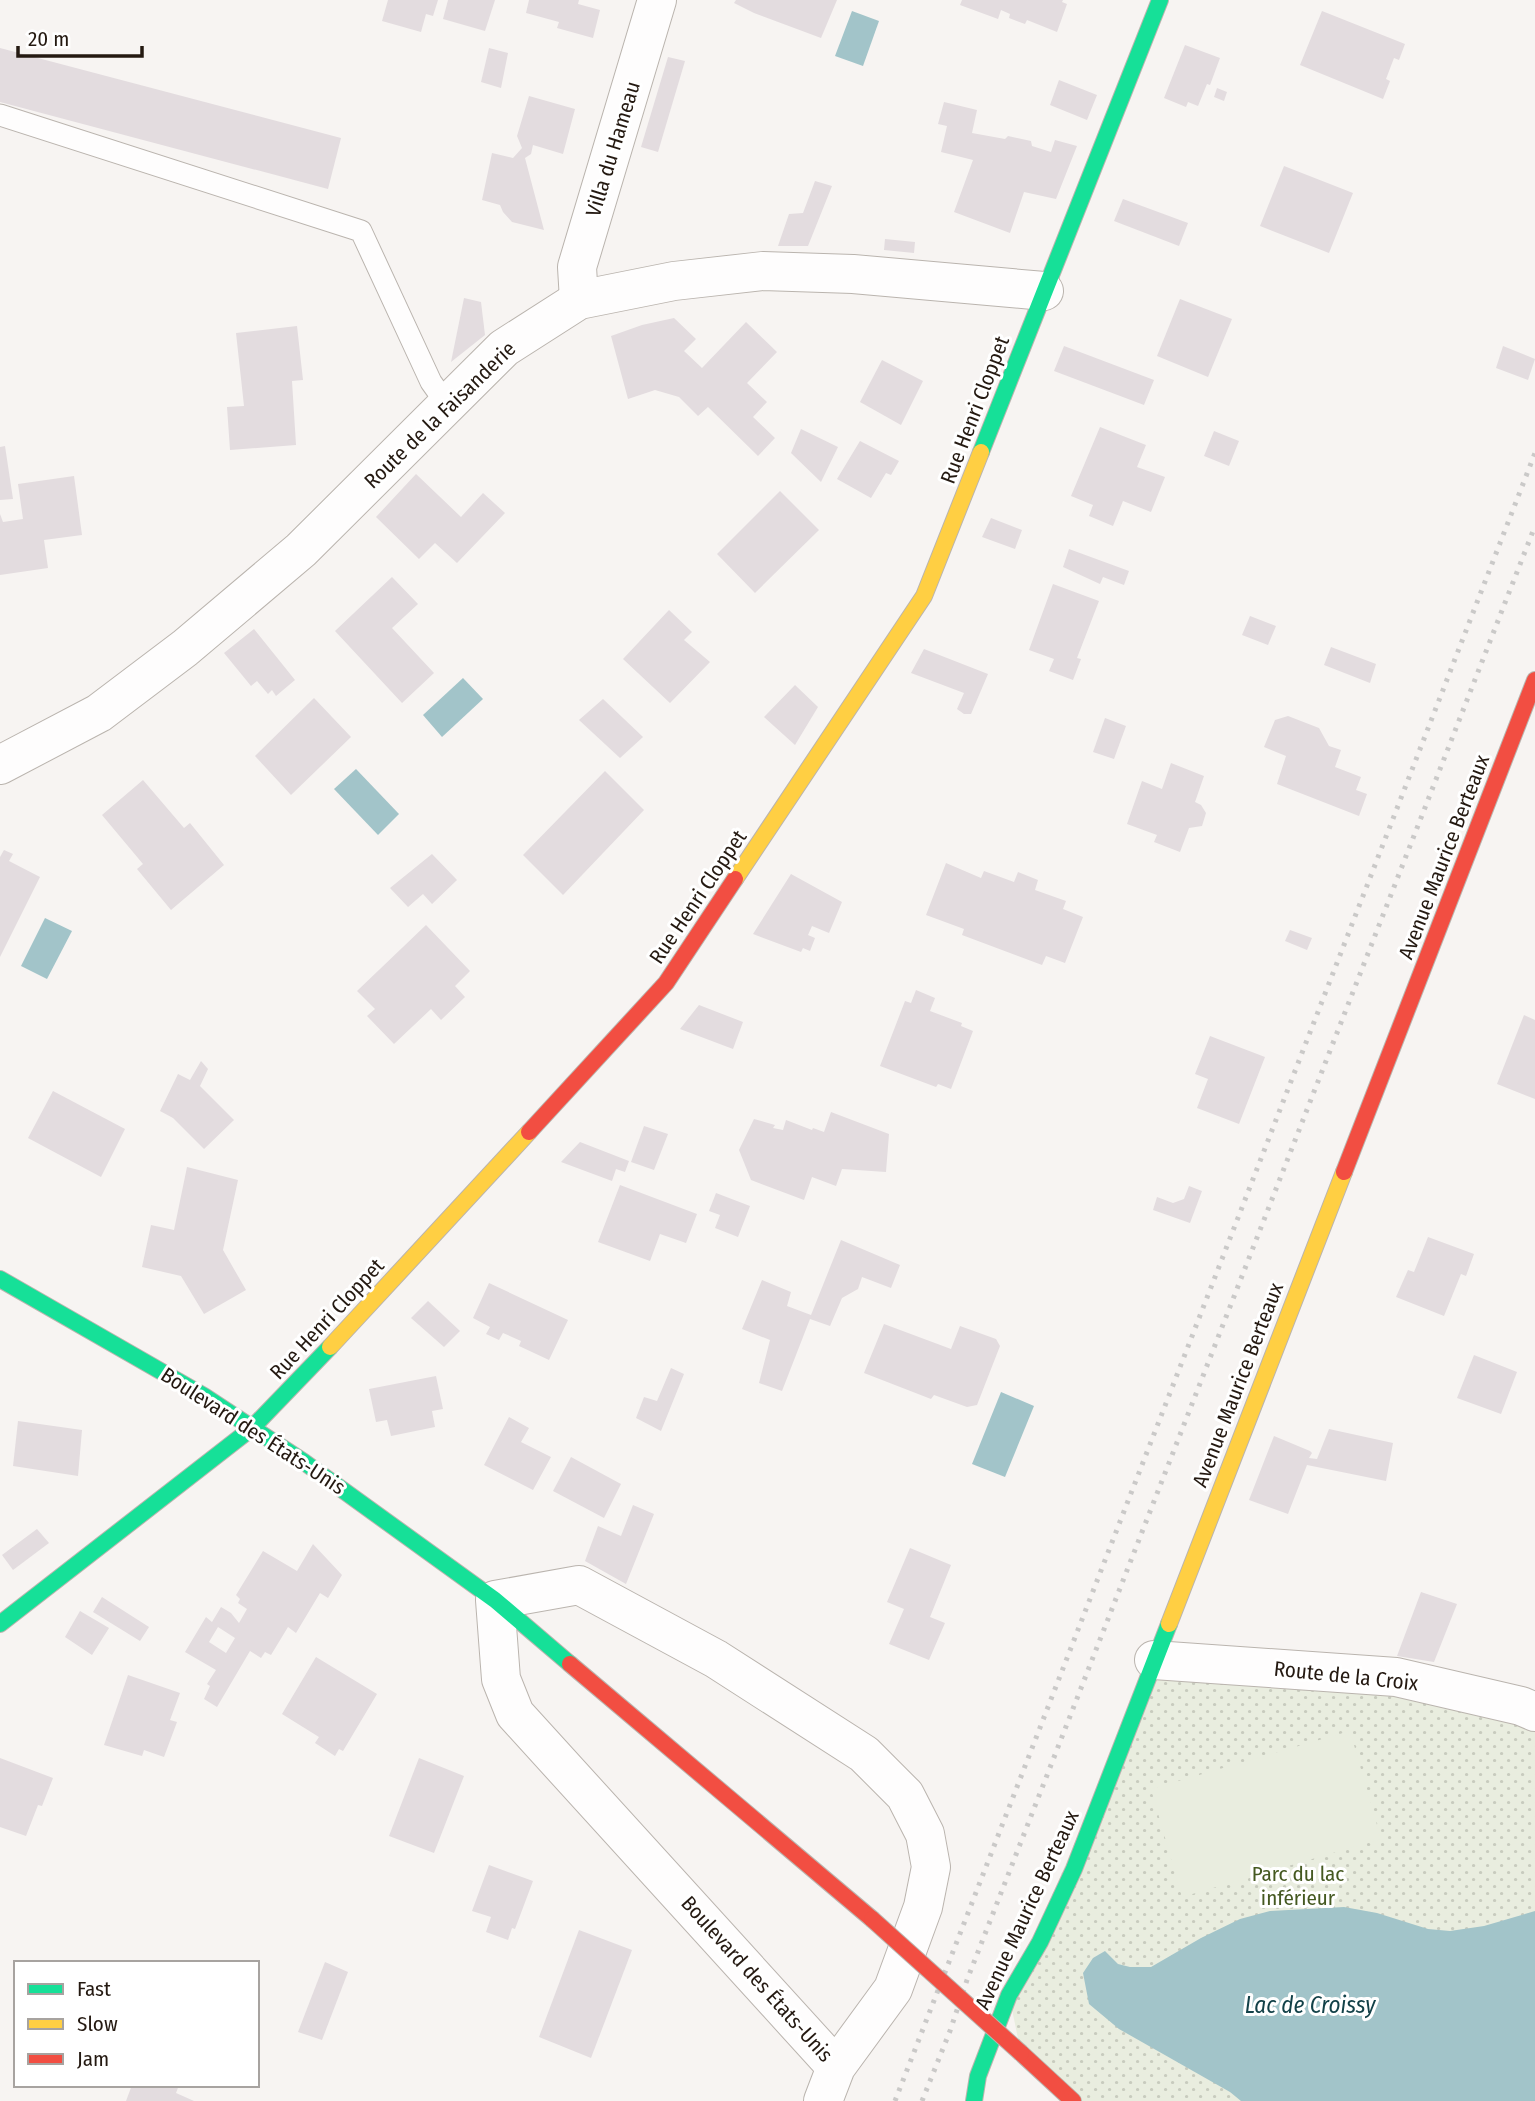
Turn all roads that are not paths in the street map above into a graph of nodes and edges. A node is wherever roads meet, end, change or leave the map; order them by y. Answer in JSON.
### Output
{"nodes":[{"id":1,"x":657,"y":0,"type":"edge"},
{"id":2,"x":1160,"y":0,"type":"edge"},
{"id":3,"x":0,"y":116,"type":"edge"},
{"id":4,"x":1044,"y":292,"type":"junction"},
{"id":5,"x":579,"y":300,"type":"junction"},
{"id":6,"x":448,"y":406,"type":"junction"},
{"id":7,"x":1535,"y":680,"type":"edge"},
{"id":8,"x":0,"y":765,"type":"edge"},
{"id":9,"x":0,"y":1279,"type":"edge"},
{"id":10,"x":252,"y":1428,"type":"junction"},
{"id":11,"x":495,"y":1600,"type":"junction"},
{"id":12,"x":0,"y":1624,"type":"edge"},
{"id":13,"x":1154,"y":1660,"type":"junction"},
{"id":14,"x":1535,"y":1712,"type":"edge"},
{"id":15,"x":830,"y":2084,"type":"edge"},
{"id":16,"x":974,"y":2101,"type":"edge"},
{"id":17,"x":1073,"y":2101,"type":"edge"}],
"edges":[{"from":1,"to":5,"type":"street","name":"Villa du Hameau"},
{"from":2,"to":4,"type":"street","name":"Rue Henri Cloppet"},
{"from":3,"to":6,"type":"lane"},
{"from":4,"to":5,"type":"street","name":"Route de la Faisanderie"},
{"from":4,"to":10,"type":"street","name":"Rue Henri Cloppet"},
{"from":5,"to":6,"type":"street","name":"Route de la Faisanderie"},
{"from":6,"to":8,"type":"street","name":"Route de la Faisanderie"},
{"from":7,"to":13,"type":"street","name":"Avenue Maurice Berteaux"},
{"from":9,"to":10,"type":"street","name":"Boulevard des États-Unis"},
{"from":10,"to":11,"type":"street","name":"Boulevard des États-Unis"},
{"from":10,"to":12,"type":"street","name":"Rue Henri Cloppet"},
{"from":11,"to":15,"type":"street","name":"Boulevard des États-Unis"},
{"from":11,"to":15,"type":"street","name":"Boulevard des États-Unis"},
{"from":11,"to":17,"type":"street","name":"Boulevard des États-Unis","bridge":true},
{"from":13,"to":14,"type":"street","name":"Route de la Croix"},
{"from":13,"to":16,"type":"street","name":"Avenue Maurice Berteaux"}]}
